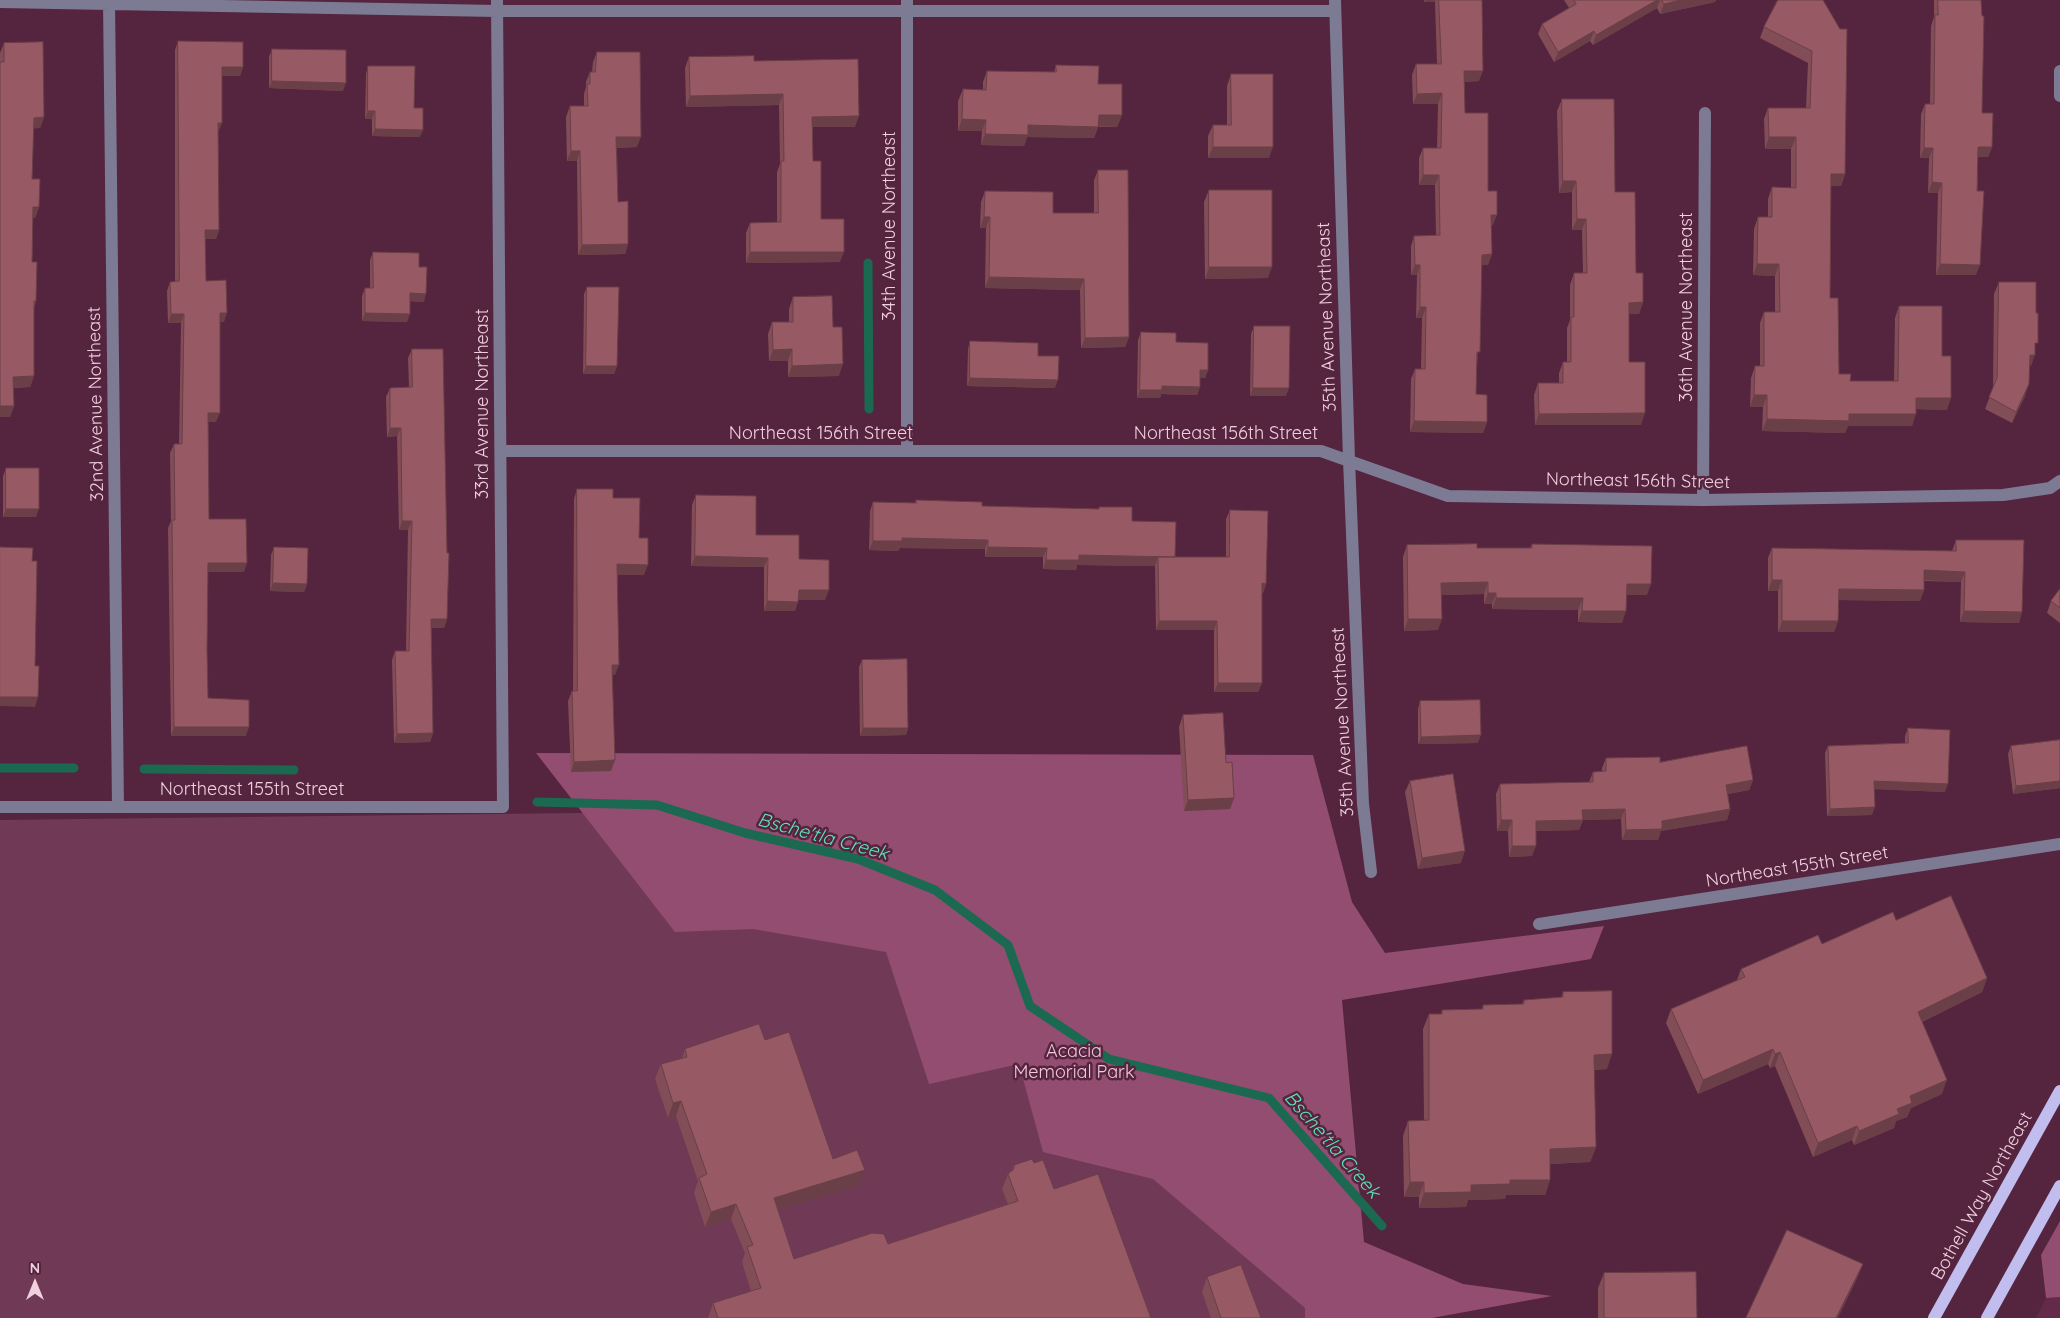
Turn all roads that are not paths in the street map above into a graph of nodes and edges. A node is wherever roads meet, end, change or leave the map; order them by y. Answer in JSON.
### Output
{"nodes":[{"id":1,"x":0,"y":2,"type":"edge"},
{"id":2,"x":109,"y":2,"type":"edge"},
{"id":3,"x":497,"y":5,"type":"edge"},
{"id":4,"x":907,"y":5,"type":"edge"},
{"id":5,"x":1335,"y":5,"type":"edge"},
{"id":6,"x":2060,"y":70,"type":"edge"},
{"id":7,"x":2060,"y":92,"type":"edge"},
{"id":8,"x":1705,"y":113,"type":"dead end"},
{"id":9,"x":501,"y":451,"type":"junction"},
{"id":10,"x":907,"y":451,"type":"junction"},
{"id":11,"x":1349,"y":460,"type":"junction"},
{"id":12,"x":2060,"y":481,"type":"edge"},
{"id":13,"x":1703,"y":500,"type":"junction"},
{"id":14,"x":0,"y":807,"type":"edge"},
{"id":15,"x":118,"y":807,"type":"junction"},
{"id":16,"x":503,"y":807,"type":"joint"},
{"id":17,"x":2060,"y":844,"type":"edge"},
{"id":18,"x":1372,"y":872,"type":"dead end"},
{"id":19,"x":1539,"y":924,"type":"dead end"},
{"id":20,"x":2060,"y":1091,"type":"edge"},
{"id":21,"x":2060,"y":1186,"type":"edge"},
{"id":22,"x":1934,"y":1318,"type":"edge"},
{"id":23,"x":1986,"y":1318,"type":"edge"}],
"edges":[{"from":1,"to":2,"type":"street"},
{"from":2,"to":3,"type":"street"},
{"from":2,"to":15,"type":"street","name":"32nd Avenue Northeast"},
{"from":3,"to":4,"type":"street"},
{"from":3,"to":9,"type":"street","name":"33rd Avenue Northeast"},
{"from":4,"to":5,"type":"street"},
{"from":4,"to":10,"type":"street","name":"34th Avenue Northeast"},
{"from":5,"to":11,"type":"street","name":"35th Avenue Northeast"},
{"from":6,"to":7,"type":"street"},
{"from":8,"to":13,"type":"street","name":"36th Avenue Northeast"},
{"from":9,"to":10,"type":"street","name":"Northeast 156th Street"},
{"from":9,"to":16,"type":"street","name":"33rd Avenue Northeast"},
{"from":10,"to":11,"type":"street","name":"Northeast 156th Street"},
{"from":11,"to":13,"type":"street","name":"Northeast 156th Street"},
{"from":11,"to":18,"type":"street","name":"35th Avenue Northeast"},
{"from":12,"to":13,"type":"street","name":"Northeast 156th Street"},
{"from":14,"to":15,"type":"street","name":"Northeast 155th Street"},
{"from":15,"to":16,"type":"street","name":"Northeast 155th Street"},
{"from":17,"to":19,"type":"street","name":"Northeast 155th Street"},
{"from":20,"to":22,"type":"main road","name":"Bothell Way Northeast"},
{"from":21,"to":23,"type":"main road"}]}
